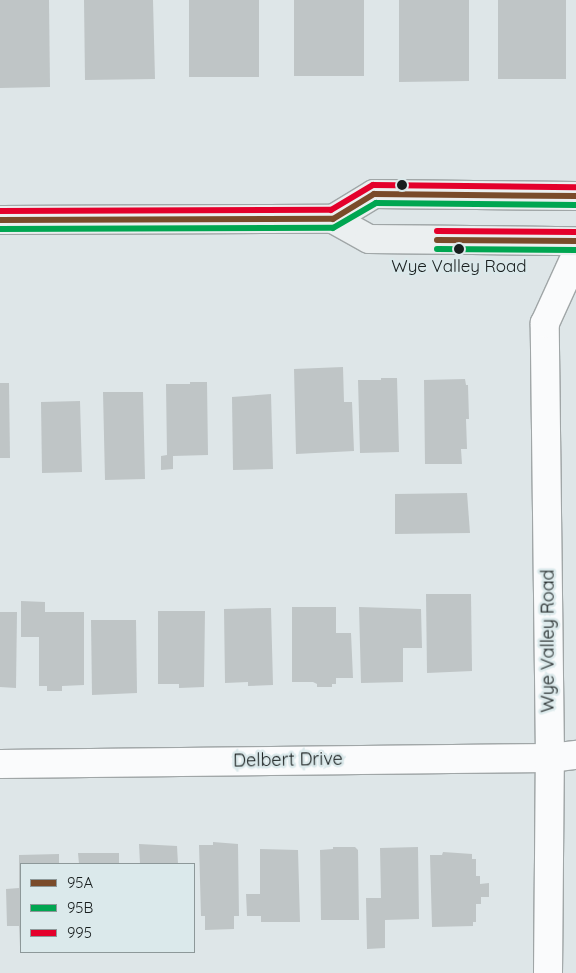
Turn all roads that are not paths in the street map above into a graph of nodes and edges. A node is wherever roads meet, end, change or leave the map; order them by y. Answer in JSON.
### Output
{"nodes":[{"id":1,"x":576,"y":196,"type":"edge"},
{"id":2,"x":333,"y":219,"type":"junction"},
{"id":3,"x":0,"y":220,"type":"edge"},
{"id":4,"x":576,"y":241,"type":"edge"},
{"id":5,"x":576,"y":256,"type":"edge"},
{"id":6,"x":563,"y":756,"type":"edge"},
{"id":7,"x":0,"y":764,"type":"edge"},
{"id":8,"x":548,"y":973,"type":"edge"}],
"edges":[{"from":1,"to":2,"type":"main road"},
{"from":2,"to":3,"type":"main road"},
{"from":2,"to":4,"type":"main road"},
{"from":5,"to":6,"type":"street","name":"Wye Valley Road"},
{"from":6,"to":7,"type":"street","name":"Delbert Drive"},
{"from":6,"to":8,"type":"street","name":"Wye Valley Road"}]}
